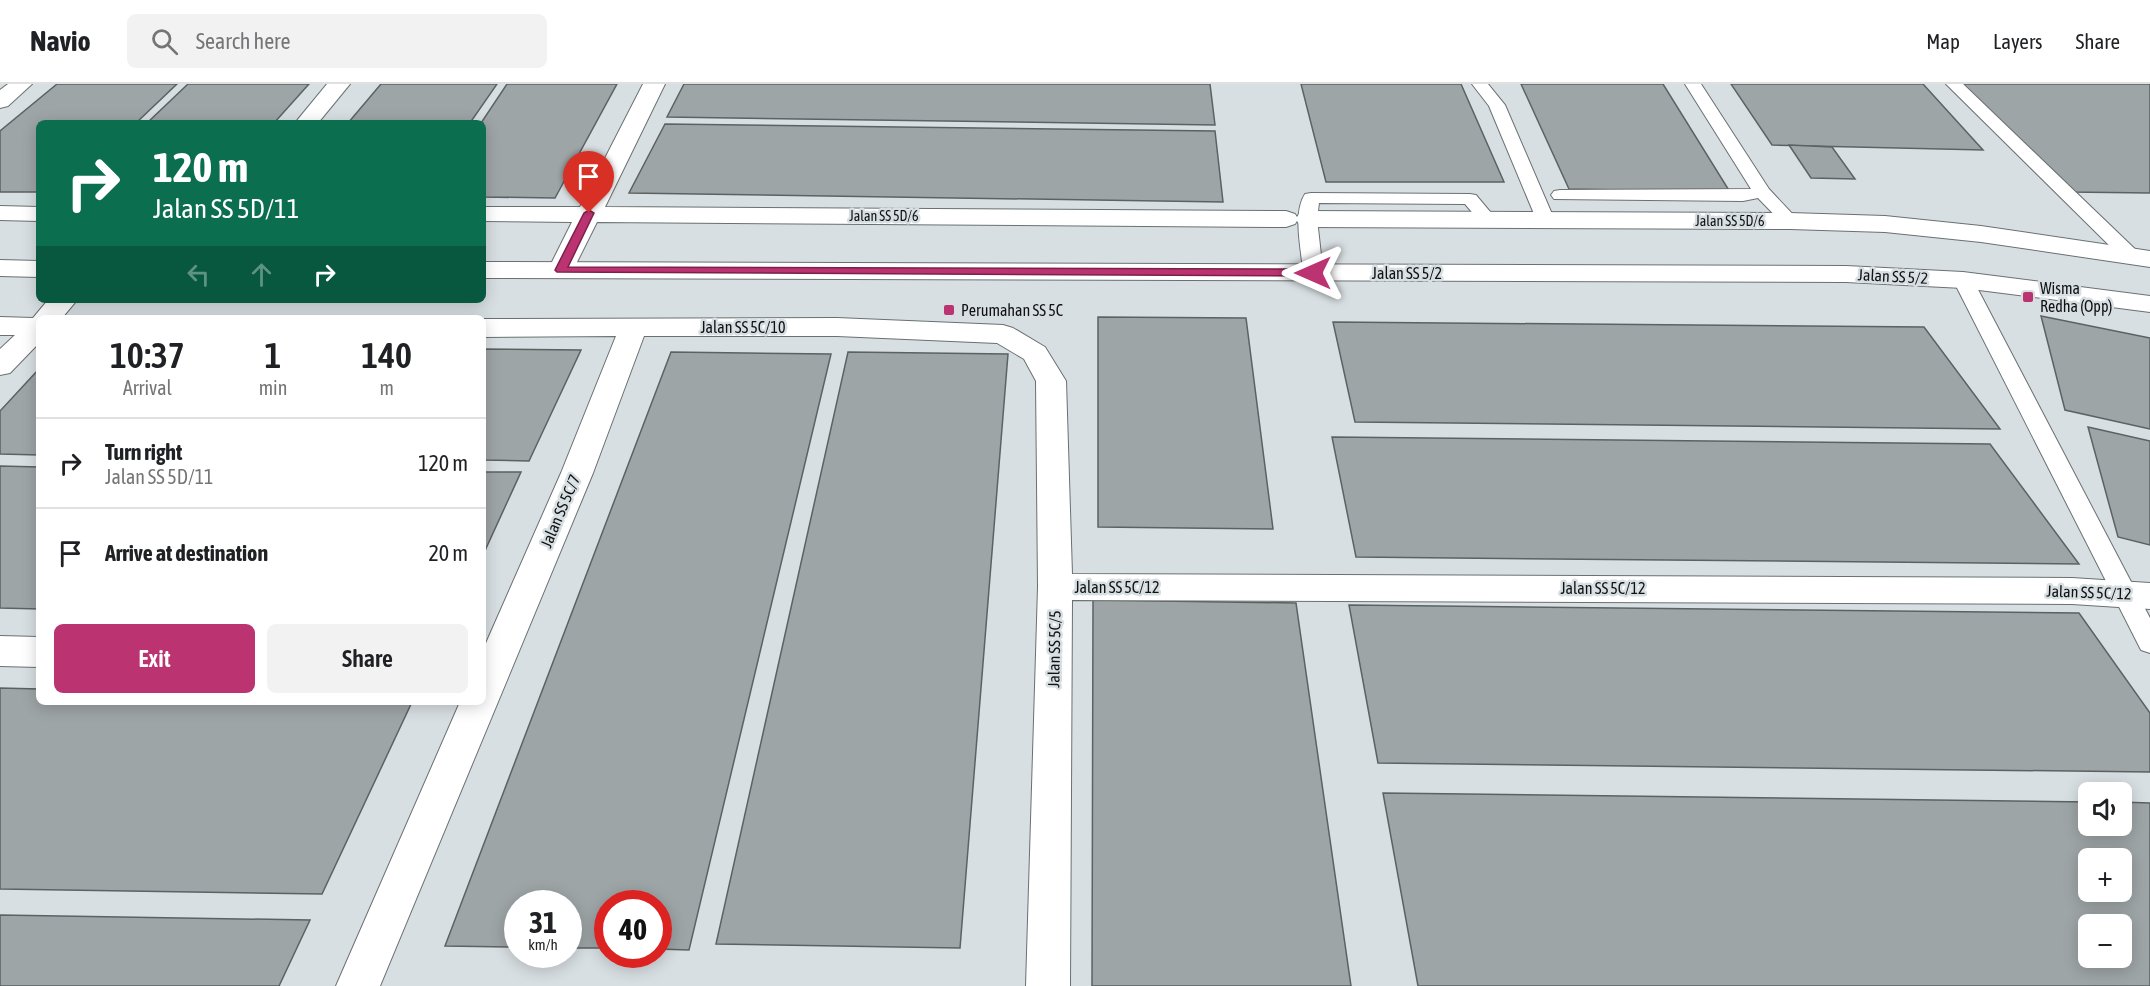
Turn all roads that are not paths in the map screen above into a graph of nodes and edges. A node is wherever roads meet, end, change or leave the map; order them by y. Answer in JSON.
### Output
{"nodes":[{"id":1,"x":21,"y":84,"type":"edge"},
{"id":2,"x":339,"y":84,"type":"edge"},
{"id":3,"x":654,"y":84,"type":"edge"},
{"id":4,"x":1480,"y":84,"type":"edge"},
{"id":5,"x":1693,"y":84,"type":"edge"},
{"id":6,"x":1954,"y":84,"type":"edge"},
{"id":7,"x":0,"y":100,"type":"edge"},
{"id":8,"x":309,"y":120,"type":"edge"},
{"id":9,"x":1762,"y":192,"type":"junction"},
{"id":10,"x":1560,"y":195,"type":"dead end"},
{"id":11,"x":0,"y":213,"type":"edge"},
{"id":12,"x":486,"y":213,"type":"edge"},
{"id":13,"x":589,"y":213,"type":"junction"},
{"id":14,"x":36,"y":214,"type":"edge"},
{"id":15,"x":1297,"y":219,"type":"junction"},
{"id":16,"x":1546,"y":221,"type":"junction"},
{"id":17,"x":1790,"y":221,"type":"junction"},
{"id":18,"x":2140,"y":257,"type":"edge"},
{"id":19,"x":0,"y":268,"type":"edge"},
{"id":20,"x":36,"y":269,"type":"edge"},
{"id":21,"x":486,"y":270,"type":"edge"},
{"id":22,"x":561,"y":270,"type":"junction"},
{"id":23,"x":1313,"y":273,"type":"junction"},
{"id":24,"x":1963,"y":280,"type":"junction"},
{"id":25,"x":60,"y":303,"type":"edge"},
{"id":26,"x":2150,"y":304,"type":"edge"},
{"id":27,"x":50,"y":315,"type":"edge"},
{"id":28,"x":0,"y":326,"type":"edge"},
{"id":29,"x":36,"y":327,"type":"edge"},
{"id":30,"x":486,"y":328,"type":"edge"},
{"id":31,"x":633,"y":328,"type":"junction"},
{"id":32,"x":36,"y":330,"type":"edge"},
{"id":33,"x":1003,"y":334,"type":"joint"},
{"id":34,"x":0,"y":366,"type":"edge"},
{"id":35,"x":1055,"y":587,"type":"junction"},
{"id":36,"x":2137,"y":594,"type":"edge"},
{"id":37,"x":2150,"y":643,"type":"edge"},
{"id":38,"x":0,"y":651,"type":"edge"},
{"id":39,"x":36,"y":652,"type":"edge"},
{"id":40,"x":487,"y":671,"type":"edge"},
{"id":41,"x":478,"y":705,"type":"edge"},
{"id":42,"x":358,"y":986,"type":"edge"},
{"id":43,"x":1048,"y":986,"type":"edge"}],
"edges":[{"from":1,"to":7,"type":"street"},
{"from":2,"to":8,"type":"street"},
{"from":3,"to":13,"type":"street"},
{"from":4,"to":16,"type":"lane"},
{"from":5,"to":9,"type":"lane"},
{"from":6,"to":18,"type":"lane"},
{"from":9,"to":10,"type":"lane"},
{"from":9,"to":17,"type":"lane"},
{"from":11,"to":14,"type":"street"},
{"from":12,"to":13,"type":"street","name":"Jalan SS 5D/6"},
{"from":13,"to":15,"type":"street","name":"Jalan SS 5D/6"},
{"from":13,"to":22,"type":"street"},
{"from":15,"to":16,"type":"street","name":"Jalan SS 5D/6"},
{"from":15,"to":23,"type":"lane"},
{"from":16,"to":17,"type":"street","name":"Jalan SS 5D/6"},
{"from":17,"to":18,"type":"street","name":"Jalan SS 5D/6"},
{"from":19,"to":20,"type":"street"},
{"from":21,"to":22,"type":"street","name":"Jalan SS 5/2"},
{"from":22,"to":23,"type":"street","name":"Jalan SS 5/2"},
{"from":23,"to":24,"type":"street","name":"Jalan SS 5/2"},
{"from":24,"to":26,"type":"street","name":"Jalan SS 5/2"},
{"from":24,"to":36,"type":"lane"},
{"from":25,"to":27,"type":"street"},
{"from":28,"to":29,"type":"street"},
{"from":30,"to":31,"type":"street","name":"Jalan SS 5C/10"},
{"from":31,"to":33,"type":"street","name":"Jalan SS 5C/10"},
{"from":31,"to":40,"type":"street","name":"Jalan SS 5C/7"},
{"from":32,"to":34,"type":"street"},
{"from":33,"to":35,"type":"street","name":"Jalan SS 5C/5"},
{"from":35,"to":36,"type":"street","name":"Jalan SS 5C/12"},
{"from":35,"to":43,"type":"street","name":"Jalan SS 5C/5"},
{"from":36,"to":37,"type":"lane"},
{"from":38,"to":39,"type":"street"},
{"from":41,"to":42,"type":"street"}]}
